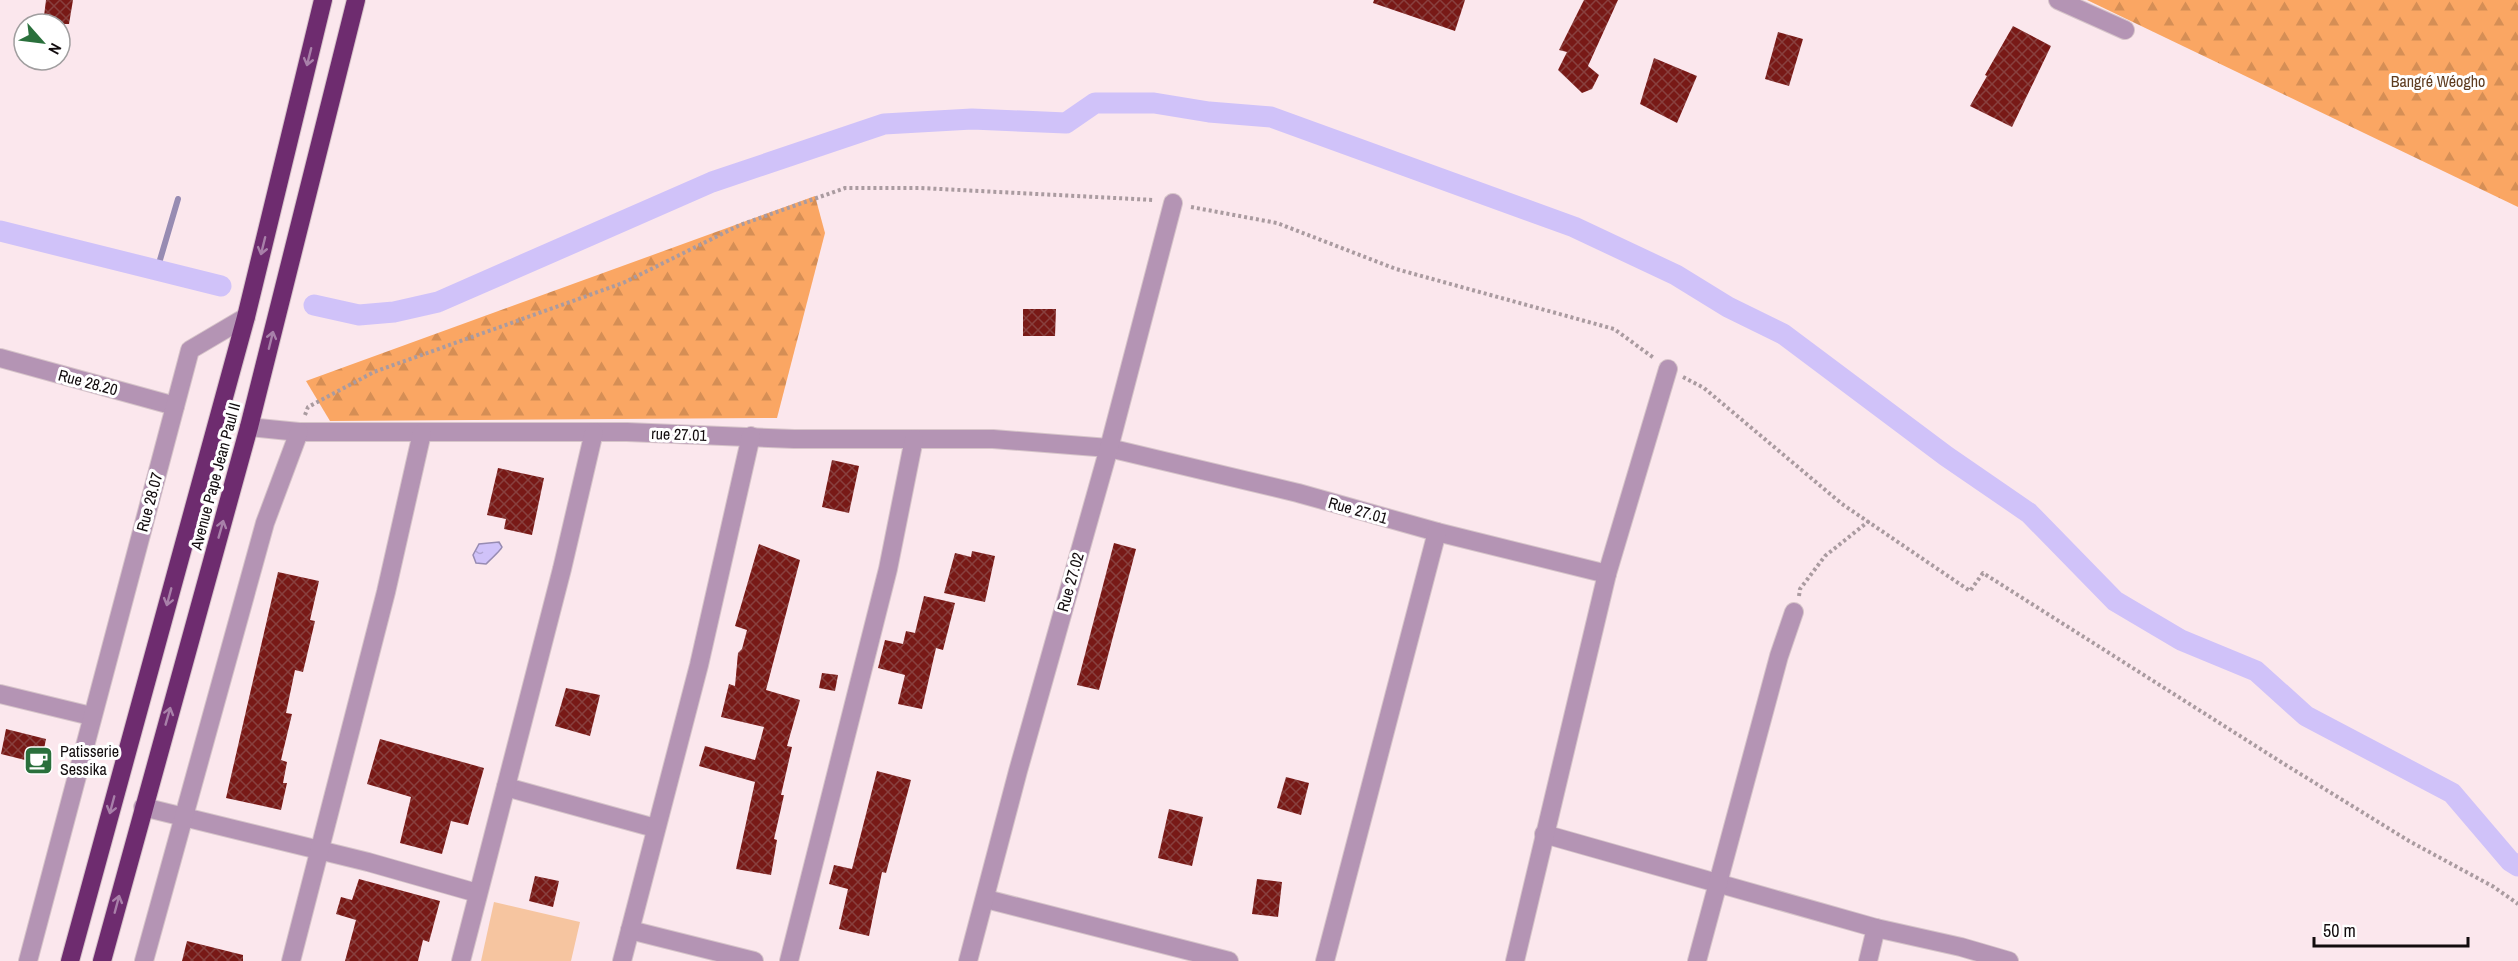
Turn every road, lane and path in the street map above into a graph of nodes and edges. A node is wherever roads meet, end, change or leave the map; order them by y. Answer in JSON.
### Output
{"nodes":[{"id":1,"x":323,"y":0,"type":"edge"},
{"id":2,"x":357,"y":0,"type":"edge"},
{"id":3,"x":2058,"y":0,"type":"edge"},
{"id":4,"x":2125,"y":30,"type":"dead end"},
{"id":5,"x":1173,"y":203,"type":"junction"},
{"id":6,"x":246,"y":317,"type":"junction"},
{"id":7,"x":0,"y":358,"type":"edge"},
{"id":8,"x":1668,"y":369,"type":"junction"},
{"id":9,"x":175,"y":406,"type":"junction"},
{"id":10,"x":249,"y":427,"type":"junction"},
{"id":11,"x":299,"y":432,"type":"junction"},
{"id":12,"x":594,"y":432,"type":"junction"},
{"id":13,"x":422,"y":433,"type":"junction"},
{"id":14,"x":751,"y":436,"type":"junction"},
{"id":15,"x":914,"y":439,"type":"junction"},
{"id":16,"x":1109,"y":448,"type":"junction"},
{"id":17,"x":1869,"y":521,"type":"junction"},
{"id":18,"x":1437,"y":532,"type":"junction"},
{"id":19,"x":1607,"y":574,"type":"junction"},
{"id":20,"x":1794,"y":612,"type":"joint"},
{"id":21,"x":0,"y":694,"type":"edge"},
{"id":22,"x":91,"y":716,"type":"junction"},
{"id":23,"x":506,"y":788,"type":"junction"},
{"id":24,"x":143,"y":807,"type":"junction"},
{"id":25,"x":184,"y":818,"type":"junction"},
{"id":26,"x":656,"y":828,"type":"junction"},
{"id":27,"x":1544,"y":834,"type":"junction"},
{"id":28,"x":320,"y":850,"type":"junction"},
{"id":29,"x":1717,"y":883,"type":"junction"},
{"id":30,"x":477,"y":893,"type":"junction"},
{"id":31,"x":986,"y":899,"type":"junction"},
{"id":32,"x":2518,"y":904,"type":"edge"},
{"id":33,"x":1876,"y":928,"type":"junction"},
{"id":34,"x":630,"y":930,"type":"junction"},
{"id":35,"x":1157,"y":952,"type":"edge"},
{"id":36,"x":27,"y":961,"type":"edge"},
{"id":37,"x":70,"y":961,"type":"edge"},
{"id":38,"x":102,"y":961,"type":"edge"},
{"id":39,"x":144,"y":961,"type":"edge"},
{"id":40,"x":291,"y":961,"type":"edge"},
{"id":41,"x":461,"y":961,"type":"edge"},
{"id":42,"x":622,"y":961,"type":"edge"},
{"id":43,"x":754,"y":961,"type":"edge"},
{"id":44,"x":789,"y":961,"type":"edge"},
{"id":45,"x":968,"y":961,"type":"edge"},
{"id":46,"x":1229,"y":961,"type":"edge"},
{"id":47,"x":1325,"y":961,"type":"edge"},
{"id":48,"x":1515,"y":961,"type":"edge"},
{"id":49,"x":1697,"y":961,"type":"edge"},
{"id":50,"x":1868,"y":961,"type":"edge"},
{"id":51,"x":2009,"y":961,"type":"edge"}],
"edges":[{"from":1,"to":6,"type":"highway","name":"Avenue Pape Jean Paul II","one_way":true},
{"from":10,"to":2,"type":"highway","name":"Avenue Pape Jean Paul II","one_way":true},
{"from":3,"to":4,"type":"street"},
{"from":5,"to":8,"type":"path"},
{"from":5,"to":11,"type":"path"},
{"from":5,"to":16,"type":"street","name":"Rue 27.02"},
{"from":6,"to":9,"type":"street","name":"Rue 28.07"},
{"from":6,"to":37,"type":"highway","name":"Avenue Pape Jean Paul II","one_way":true},
{"from":7,"to":9,"type":"street","name":"Rue 28.20"},
{"from":8,"to":17,"type":"path"},
{"from":8,"to":19,"type":"street"},
{"from":9,"to":22,"type":"street","name":"Rue 28.07"},
{"from":10,"to":11,"type":"street","name":"rue 27.01"},
{"from":24,"to":10,"type":"highway","name":"Avenue Pape Jean Paul II","one_way":true},
{"from":11,"to":13,"type":"street","name":"rue 27.01"},
{"from":11,"to":25,"type":"street"},
{"from":12,"to":13,"type":"street","name":"rue 27.01"},
{"from":12,"to":14,"type":"street","name":"rue 27.01"},
{"from":12,"to":23,"type":"street"},
{"from":13,"to":28,"type":"street"},
{"from":14,"to":15,"type":"street","name":"rue 27.01"},
{"from":14,"to":26,"type":"street"},
{"from":15,"to":16,"type":"street","name":"rue 27.01"},
{"from":15,"to":44,"type":"street"},
{"from":16,"to":18,"type":"street","name":"Rue 27.01"},
{"from":16,"to":31,"type":"street","name":"Rue 27.02"},
{"from":17,"to":20,"type":"path"},
{"from":17,"to":32,"type":"path"},
{"from":18,"to":19,"type":"street","name":"Rue 27.01"},
{"from":18,"to":47,"type":"street"},
{"from":19,"to":27,"type":"street"},
{"from":20,"to":29,"type":"street"},
{"from":21,"to":22,"type":"street"},
{"from":22,"to":36,"type":"street","name":"Rue 28.07"},
{"from":23,"to":26,"type":"street"},
{"from":23,"to":30,"type":"street"},
{"from":24,"to":25,"type":"street"},
{"from":38,"to":24,"type":"highway","name":"Avenue Pape Jean Paul II","one_way":true},
{"from":25,"to":28,"type":"street"},
{"from":25,"to":39,"type":"street"},
{"from":26,"to":34,"type":"street"},
{"from":27,"to":29,"type":"street"},
{"from":27,"to":48,"type":"street"},
{"from":28,"to":30,"type":"street"},
{"from":28,"to":40,"type":"street"},
{"from":29,"to":33,"type":"street"},
{"from":29,"to":49,"type":"street"},
{"from":30,"to":41,"type":"street"},
{"from":31,"to":35,"type":"street"},
{"from":31,"to":45,"type":"street","name":"Rue 27.02"},
{"from":33,"to":50,"type":"street"},
{"from":33,"to":51,"type":"street"},
{"from":34,"to":42,"type":"street"},
{"from":34,"to":43,"type":"street"},
{"from":35,"to":46,"type":"street"}]}
